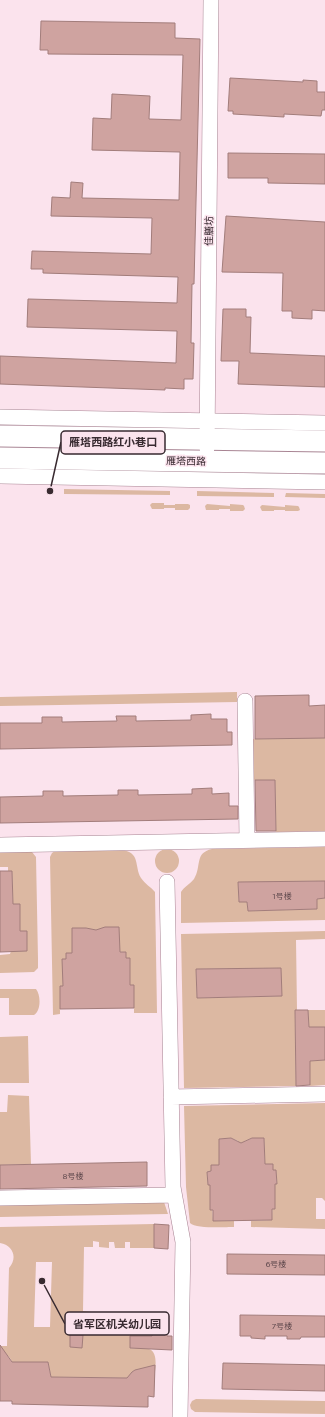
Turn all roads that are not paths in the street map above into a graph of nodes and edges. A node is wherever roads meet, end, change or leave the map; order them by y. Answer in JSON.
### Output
{"nodes":[{"id":1,"x":211,"y":0,"type":"edge"},
{"id":2,"x":0,"y":417,"type":"edge"},
{"id":3,"x":325,"y":423,"type":"edge"},
{"id":4,"x":207,"y":430,"type":"junction"},
{"id":5,"x":0,"y":436,"type":"edge"},
{"id":6,"x":325,"y":441,"type":"edge"},
{"id":7,"x":0,"y":458,"type":"edge"},
{"id":8,"x":206,"y":461,"type":"junction"},
{"id":9,"x":325,"y":463,"type":"edge"},
{"id":10,"x":0,"y":476,"type":"edge"},
{"id":11,"x":325,"y":482,"type":"edge"},
{"id":12,"x":245,"y":701,"type":"dead end"},
{"id":13,"x":325,"y":839,"type":"edge"},
{"id":14,"x":247,"y":840,"type":"junction"},
{"id":15,"x":0,"y":845,"type":"edge"},
{"id":16,"x":168,"y":882,"type":"dead end"},
{"id":17,"x":325,"y":1094,"type":"edge"},
{"id":18,"x":171,"y":1097,"type":"junction"},
{"id":19,"x":174,"y":1195,"type":"junction"},
{"id":20,"x":0,"y":1198,"type":"edge"},
{"id":21,"x":180,"y":1417,"type":"edge"}],
"edges":[{"from":1,"to":4,"type":"street","name":"佳膳坊"},
{"from":2,"to":4,"type":"street"},
{"from":3,"to":4,"type":"street"},
{"from":4,"to":5,"type":"main road"},
{"from":4,"to":6,"type":"main road"},
{"from":4,"to":8,"type":"street","name":"佳膳坊"},
{"from":7,"to":8,"type":"main road","name":"雁塔西路"},
{"from":8,"to":9,"type":"main road","name":"雁塔西路"},
{"from":10,"to":11,"type":"street"},
{"from":12,"to":14,"type":"street"},
{"from":13,"to":14,"type":"street"},
{"from":14,"to":15,"type":"street"},
{"from":16,"to":18,"type":"street"},
{"from":17,"to":18,"type":"street"},
{"from":18,"to":19,"type":"street"},
{"from":19,"to":20,"type":"street"},
{"from":19,"to":21,"type":"street"}]}
